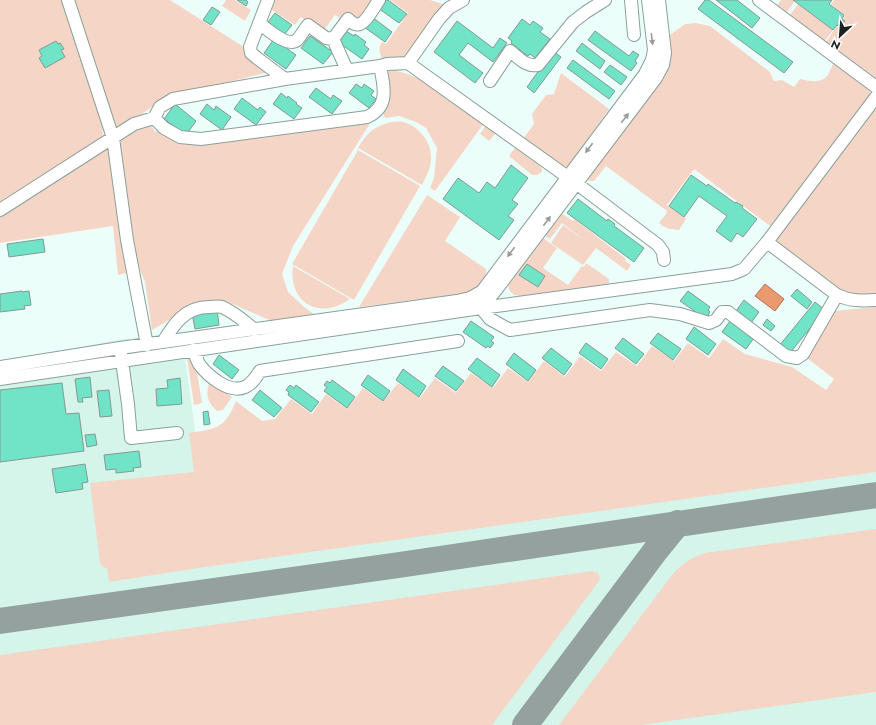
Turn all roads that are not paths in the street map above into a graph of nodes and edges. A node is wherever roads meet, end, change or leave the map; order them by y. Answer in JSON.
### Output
{"nodes":[{"id":1,"x":68,"y":0,"type":"edge"},
{"id":2,"x":268,"y":0,"type":"edge"},
{"id":3,"x":379,"y":0,"type":"edge"},
{"id":4,"x":463,"y":0,"type":"edge"},
{"id":5,"x":605,"y":0,"type":"edge"},
{"id":6,"x":631,"y":0,"type":"edge"},
{"id":7,"x":648,"y":0,"type":"edge"},
{"id":8,"x":659,"y":0,"type":"edge"},
{"id":9,"x":760,"y":0,"type":"edge"},
{"id":10,"x":259,"y":23,"type":"junction"},
{"id":11,"x":634,"y":35,"type":"dead end"},
{"id":12,"x":333,"y":39,"type":"junction"},
{"id":13,"x":408,"y":63,"type":"junction"},
{"id":14,"x":380,"y":66,"type":"junction"},
{"id":15,"x":347,"y":70,"type":"junction"},
{"id":16,"x":285,"y":79,"type":"junction"},
{"id":17,"x":490,"y":81,"type":"dead end"},
{"id":18,"x":876,"y":87,"type":"edge"},
{"id":19,"x":876,"y":97,"type":"edge"},
{"id":20,"x":154,"y":118,"type":"junction"},
{"id":21,"x":113,"y":138,"type":"junction"},
{"id":22,"x":571,"y":180,"type":"junction"},
{"id":23,"x":0,"y":210,"type":"edge"},
{"id":24,"x":767,"y":242,"type":"junction"},
{"id":25,"x":664,"y":260,"type":"dead end"},
{"id":26,"x":488,"y":289,"type":"junction"},
{"id":27,"x":837,"y":295,"type":"junction"},
{"id":28,"x":876,"y":300,"type":"edge"},
{"id":29,"x":481,"y":308,"type":"junction"},
{"id":30,"x":468,"y":310,"type":"junction"},
{"id":31,"x":255,"y":330,"type":"junction"},
{"id":32,"x":458,"y":341,"type":"dead end"},
{"id":33,"x":162,"y":342,"type":"junction"},
{"id":34,"x":147,"y":345,"type":"junction"},
{"id":35,"x":193,"y":350,"type":"junction"},
{"id":36,"x":121,"y":354,"type":"junction"},
{"id":37,"x":0,"y":367,"type":"edge"},
{"id":38,"x":0,"y":379,"type":"edge"},
{"id":39,"x":177,"y":433,"type":"dead end"}],
"edges":[{"from":1,"to":21,"type":"lane"},
{"from":2,"to":10,"type":"lane"},
{"from":3,"to":12,"type":"lane"},
{"from":4,"to":13,"type":"lane"},
{"from":5,"to":17,"type":"lane"},
{"from":6,"to":11,"type":"lane"},
{"from":7,"to":22,"type":"lane","one_way":true},
{"from":22,"to":8,"type":"lane","one_way":true},
{"from":9,"to":18,"type":"lane"},
{"from":10,"to":12,"type":"lane"},
{"from":10,"to":16,"type":"lane"},
{"from":12,"to":15,"type":"lane"},
{"from":13,"to":14,"type":"lane"},
{"from":13,"to":22,"type":"lane"},
{"from":14,"to":15,"type":"lane"},
{"from":14,"to":20,"type":"lane"},
{"from":15,"to":16,"type":"lane"},
{"from":16,"to":20,"type":"lane"},
{"from":19,"to":24,"type":"lane"},
{"from":20,"to":21,"type":"lane"},
{"from":21,"to":23,"type":"lane"},
{"from":21,"to":34,"type":"lane"},
{"from":22,"to":25,"type":"lane"},
{"from":22,"to":26,"type":"lane"},
{"from":24,"to":27,"type":"lane"},
{"from":24,"to":29,"type":"lane"},
{"from":26,"to":29,"type":"lane"},
{"from":26,"to":30,"type":"lane"},
{"from":26,"to":31,"type":"lane"},
{"from":27,"to":28,"type":"lane"},
{"from":27,"to":29,"type":"lane"},
{"from":29,"to":30,"type":"lane"},
{"from":30,"to":35,"type":"lane"},
{"from":31,"to":33,"type":"lane"},
{"from":31,"to":33,"type":"lane"},
{"from":32,"to":35,"type":"lane"},
{"from":33,"to":34,"type":"lane"},
{"from":34,"to":36,"type":"lane"},
{"from":35,"to":36,"type":"lane"},
{"from":36,"to":37,"type":"lane"},
{"from":36,"to":38,"type":"lane"},
{"from":36,"to":39,"type":"lane"}]}
